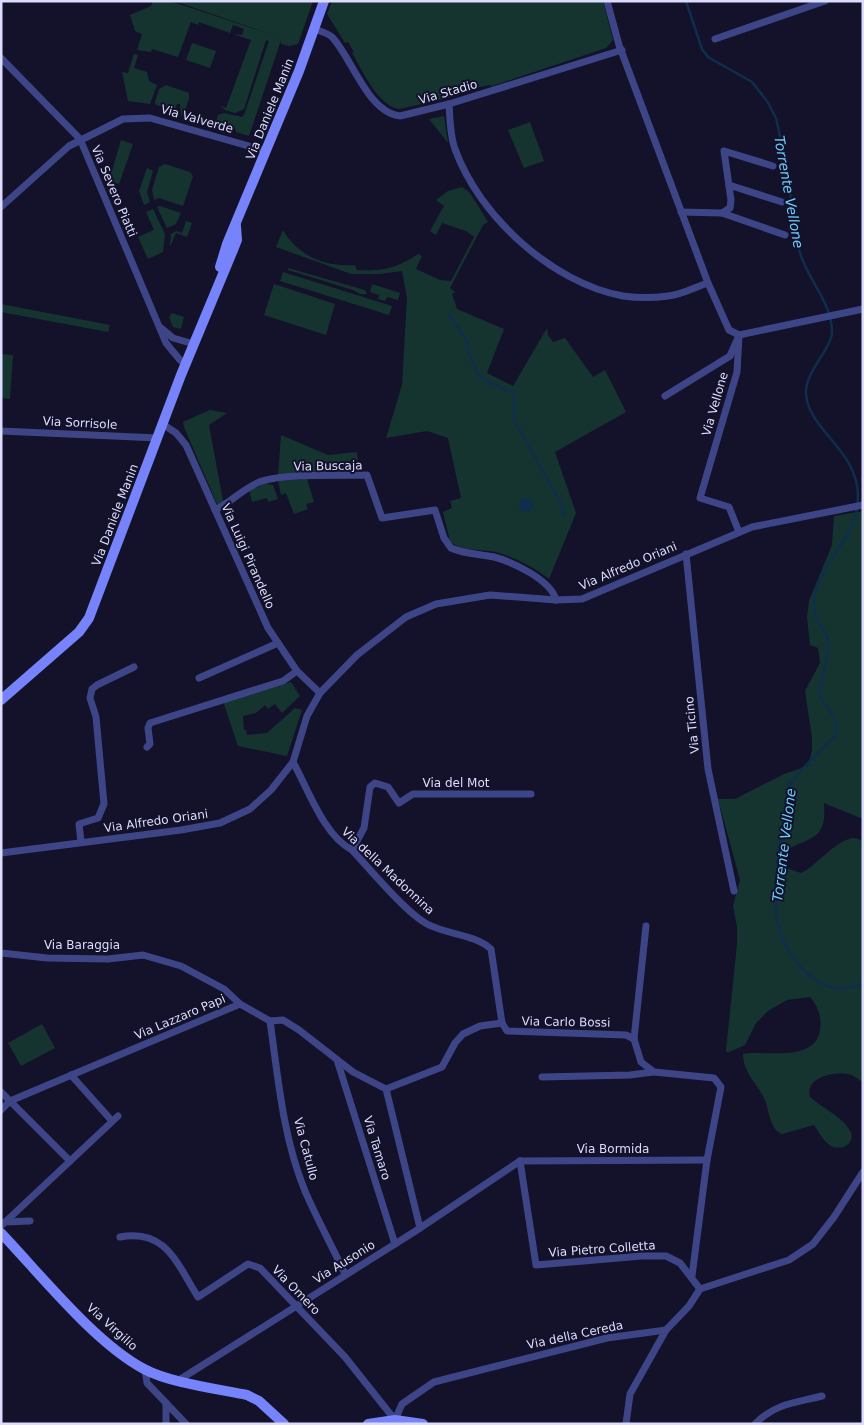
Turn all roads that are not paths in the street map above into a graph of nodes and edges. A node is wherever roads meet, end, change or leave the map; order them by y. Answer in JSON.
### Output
{"nodes":[{"id":1,"x":324,"y":1,"type":"edge"},
{"id":2,"x":607,"y":1,"type":"edge"},
{"id":3,"x":821,"y":2,"type":"edge"},
{"id":4,"x":314,"y":29,"type":"junction"},
{"id":5,"x":716,"y":39,"type":"dead end"},
{"id":6,"x":622,"y":50,"type":"junction"},
{"id":7,"x":1,"y":58,"type":"edge"},
{"id":8,"x":449,"y":104,"type":"junction"},
{"id":9,"x":80,"y":139,"type":"junction"},
{"id":10,"x":266,"y":151,"type":"junction"},
{"id":11,"x":773,"y":166,"type":"dead end"},
{"id":12,"x":729,"y":185,"type":"junction"},
{"id":13,"x":782,"y":202,"type":"dead end"},
{"id":14,"x":1,"y":207,"type":"edge"},
{"id":15,"x":681,"y":212,"type":"junction"},
{"id":16,"x":722,"y":213,"type":"junction"},
{"id":17,"x":785,"y":235,"type":"dead end"},
{"id":18,"x":708,"y":283,"type":"junction"},
{"id":19,"x":863,"y":309,"type":"edge"},
{"id":20,"x":161,"y":328,"type":"junction"},
{"id":21,"x":739,"y":336,"type":"junction"},
{"id":22,"x":194,"y":344,"type":"junction"},
{"id":23,"x":186,"y":364,"type":"junction"},
{"id":24,"x":665,"y":396,"type":"dead end"},
{"id":25,"x":164,"y":425,"type":"junction"},
{"id":26,"x":1,"y":431,"type":"edge"},
{"id":27,"x":158,"y":438,"type":"junction"},
{"id":28,"x":863,"y":505,"type":"edge"},
{"id":29,"x":215,"y":510,"type":"junction"},
{"id":30,"x":739,"y":532,"type":"junction"},
{"id":31,"x":686,"y":554,"type":"junction"},
{"id":32,"x":556,"y":600,"type":"junction"},
{"id":33,"x":278,"y":643,"type":"junction"},
{"id":34,"x":134,"y":667,"type":"dead end"},
{"id":35,"x":297,"y":671,"type":"junction"},
{"id":36,"x":199,"y":678,"type":"dead end"},
{"id":37,"x":320,"y":693,"type":"junction"},
{"id":38,"x":1,"y":700,"type":"edge"},
{"id":39,"x":146,"y":747,"type":"dead end"},
{"id":40,"x":294,"y":762,"type":"junction"},
{"id":41,"x":531,"y":794,"type":"dead end"},
{"id":42,"x":81,"y":842,"type":"junction"},
{"id":43,"x":352,"y":850,"type":"junction"},
{"id":44,"x":1,"y":853,"type":"edge"},
{"id":45,"x":734,"y":891,"type":"dead end"},
{"id":46,"x":646,"y":926,"type":"dead end"},
{"id":47,"x":1,"y":953,"type":"edge"},
{"id":48,"x":240,"y":1004,"type":"junction"},
{"id":49,"x":270,"y":1021,"type":"junction"},
{"id":50,"x":502,"y":1023,"type":"junction"},
{"id":51,"x":634,"y":1039,"type":"junction"},
{"id":52,"x":337,"y":1060,"type":"junction"},
{"id":53,"x":654,"y":1072,"type":"junction"},
{"id":54,"x":71,"y":1075,"type":"junction"},
{"id":55,"x":542,"y":1077,"type":"dead end"},
{"id":56,"x":386,"y":1089,"type":"junction"},
{"id":57,"x":1,"y":1092,"type":"edge"},
{"id":58,"x":10,"y":1101,"type":"junction"},
{"id":59,"x":1,"y":1110,"type":"edge"},
{"id":60,"x":707,"y":1160,"type":"junction"},
{"id":61,"x":70,"y":1161,"type":"junction"},
{"id":62,"x":520,"y":1161,"type":"junction"},
{"id":63,"x":863,"y":1172,"type":"edge"},
{"id":64,"x":30,"y":1221,"type":"dead end"},
{"id":65,"x":3,"y":1224,"type":"edge"},
{"id":66,"x":420,"y":1228,"type":"junction"},
{"id":67,"x":1,"y":1233,"type":"edge"},
{"id":68,"x":120,"y":1236,"type":"dead end"},
{"id":69,"x":394,"y":1244,"type":"junction"},
{"id":70,"x":345,"y":1274,"type":"junction"},
{"id":71,"x":692,"y":1276,"type":"junction"},
{"id":72,"x":700,"y":1289,"type":"junction"},
{"id":73,"x":295,"y":1305,"type":"junction"},
{"id":74,"x":666,"y":1330,"type":"junction"},
{"id":75,"x":145,"y":1370,"type":"junction"},
{"id":76,"x":179,"y":1380,"type":"junction"},
{"id":77,"x":822,"y":1396,"type":"dead end"},
{"id":78,"x":166,"y":1403,"type":"junction"},
{"id":79,"x":395,"y":1420,"type":"junction"},
{"id":80,"x":166,"y":1424,"type":"edge"},
{"id":81,"x":186,"y":1424,"type":"edge"},
{"id":82,"x":284,"y":1424,"type":"edge"},
{"id":83,"x":368,"y":1424,"type":"edge"},
{"id":84,"x":423,"y":1424,"type":"edge"},
{"id":85,"x":626,"y":1424,"type":"edge"},
{"id":86,"x":755,"y":1424,"type":"edge"}],
"edges":[{"from":1,"to":4,"type":"main road","name":"Via Daniele Manin"},
{"from":2,"to":6,"type":"street"},
{"from":3,"to":5,"type":"street"},
{"from":4,"to":8,"type":"street","name":"Via Stadio"},
{"from":4,"to":10,"type":"main road","name":"Via Daniele Manin"},
{"from":6,"to":8,"type":"street","name":"Via Stadio"},
{"from":6,"to":15,"type":"street"},
{"from":7,"to":9,"type":"street","name":"Via Severo Piatti"},
{"from":8,"to":18,"type":"street"},
{"from":9,"to":10,"type":"street","name":"Via Valverde"},
{"from":9,"to":14,"type":"street","name":"Via Valverde"},
{"from":9,"to":20,"type":"street","name":"Via Severo Piatti"},
{"from":10,"to":22,"type":"main road","name":"Via Daniele Manin"},
{"from":11,"to":12,"type":"street"},
{"from":12,"to":13,"type":"street"},
{"from":12,"to":16,"type":"street"},
{"from":15,"to":16,"type":"street"},
{"from":15,"to":18,"type":"street"},
{"from":16,"to":17,"type":"street"},
{"from":18,"to":21,"type":"street"},
{"from":19,"to":21,"type":"street"},
{"from":20,"to":22,"type":"street"},
{"from":20,"to":23,"type":"street","name":"Via Severo Piatti"},
{"from":21,"to":24,"type":"street"},
{"from":21,"to":30,"type":"street","name":"Via Vellone"},
{"from":22,"to":23,"type":"main road","name":"Via Daniele Manin"},
{"from":23,"to":25,"type":"main road","name":"Via Daniele Manin"},
{"from":25,"to":27,"type":"main road","name":"Via Daniele Manin"},
{"from":25,"to":29,"type":"street","name":"Via Luigi Pirandello"},
{"from":26,"to":27,"type":"street","name":"Via Sorrisole"},
{"from":27,"to":38,"type":"main road","name":"Via Daniele Manin"},
{"from":28,"to":30,"type":"street","name":"Via Alfredo Oriani"},
{"from":29,"to":32,"type":"street","name":"Via Buscaja"},
{"from":29,"to":33,"type":"street","name":"Via Luigi Pirandello"},
{"from":30,"to":31,"type":"street","name":"Via Alfredo Oriani"},
{"from":31,"to":32,"type":"street","name":"Via Alfredo Oriani"},
{"from":31,"to":45,"type":"street","name":"Via Ticino"},
{"from":32,"to":37,"type":"street","name":"Via Alfredo Oriani"},
{"from":33,"to":35,"type":"street","name":"Via Luigi Pirandello"},
{"from":33,"to":36,"type":"street"},
{"from":34,"to":42,"type":"street","name":"Via Alfredo Oriani"},
{"from":35,"to":37,"type":"street","name":"Via Luigi Pirandello"},
{"from":35,"to":39,"type":"street"},
{"from":37,"to":40,"type":"street","name":"Via Alfredo Oriani"},
{"from":40,"to":42,"type":"street","name":"Via Alfredo Oriani"},
{"from":40,"to":43,"type":"street","name":"Via della Madonnina"},
{"from":41,"to":43,"type":"street","name":"Via del Mot"},
{"from":42,"to":44,"type":"street","name":"Via Alfredo Oriani"},
{"from":43,"to":50,"type":"street","name":"Via della Madonnina"},
{"from":46,"to":51,"type":"street"},
{"from":47,"to":48,"type":"street","name":"Via Baraggia"},
{"from":48,"to":49,"type":"street","name":"Via Lazzaro Papi"},
{"from":48,"to":54,"type":"street","name":"Via Lazzaro Papi"},
{"from":49,"to":52,"type":"street","name":"Via Lazzaro Papi"},
{"from":49,"to":70,"type":"street","name":"Via Catullo"},
{"from":50,"to":51,"type":"street","name":"Via Carlo Bossi"},
{"from":50,"to":56,"type":"street"},
{"from":51,"to":53,"type":"street"},
{"from":52,"to":56,"type":"street","name":"Via Lazzaro Papi"},
{"from":52,"to":69,"type":"street","name":"Via Tamaro"},
{"from":53,"to":55,"type":"street"},
{"from":53,"to":60,"type":"street"},
{"from":54,"to":58,"type":"street","name":"Via Lazzaro Papi"},
{"from":54,"to":61,"type":"street"},
{"from":56,"to":66,"type":"street"},
{"from":57,"to":58,"type":"street"},
{"from":58,"to":59,"type":"street","name":"Via Lazzaro Papi"},
{"from":58,"to":61,"type":"street"},
{"from":60,"to":62,"type":"street","name":"Via Bormida"},
{"from":60,"to":71,"type":"street"},
{"from":61,"to":65,"type":"street"},
{"from":62,"to":66,"type":"street","name":"Via Ausonio"},
{"from":62,"to":71,"type":"street","name":"Via Pietro Colletta"},
{"from":63,"to":72,"type":"street"},
{"from":64,"to":65,"type":"street"},
{"from":66,"to":69,"type":"street","name":"Via Ausonio"},
{"from":67,"to":75,"type":"main road","name":"Via Virgilio"},
{"from":68,"to":73,"type":"street","name":"Via Omero"},
{"from":69,"to":70,"type":"street","name":"Via Ausonio"},
{"from":70,"to":73,"type":"street","name":"Via Ausonio"},
{"from":71,"to":72,"type":"street","name":"Via Pietro Colletta"},
{"from":72,"to":74,"type":"street"},
{"from":73,"to":76,"type":"street","name":"Via Ausonio"},
{"from":73,"to":79,"type":"street","name":"Via Omero"},
{"from":74,"to":79,"type":"street","name":"Via della Cereda"},
{"from":74,"to":85,"type":"street"},
{"from":75,"to":76,"type":"main road","name":"Via Virgilio"},
{"from":75,"to":78,"type":"street"},
{"from":76,"to":82,"type":"main road","name":"Via Virgilio"},
{"from":77,"to":86,"type":"street"},
{"from":78,"to":80,"type":"street"},
{"from":78,"to":81,"type":"street"},
{"from":79,"to":83,"type":"main road"},
{"from":79,"to":84,"type":"main road"}]}
